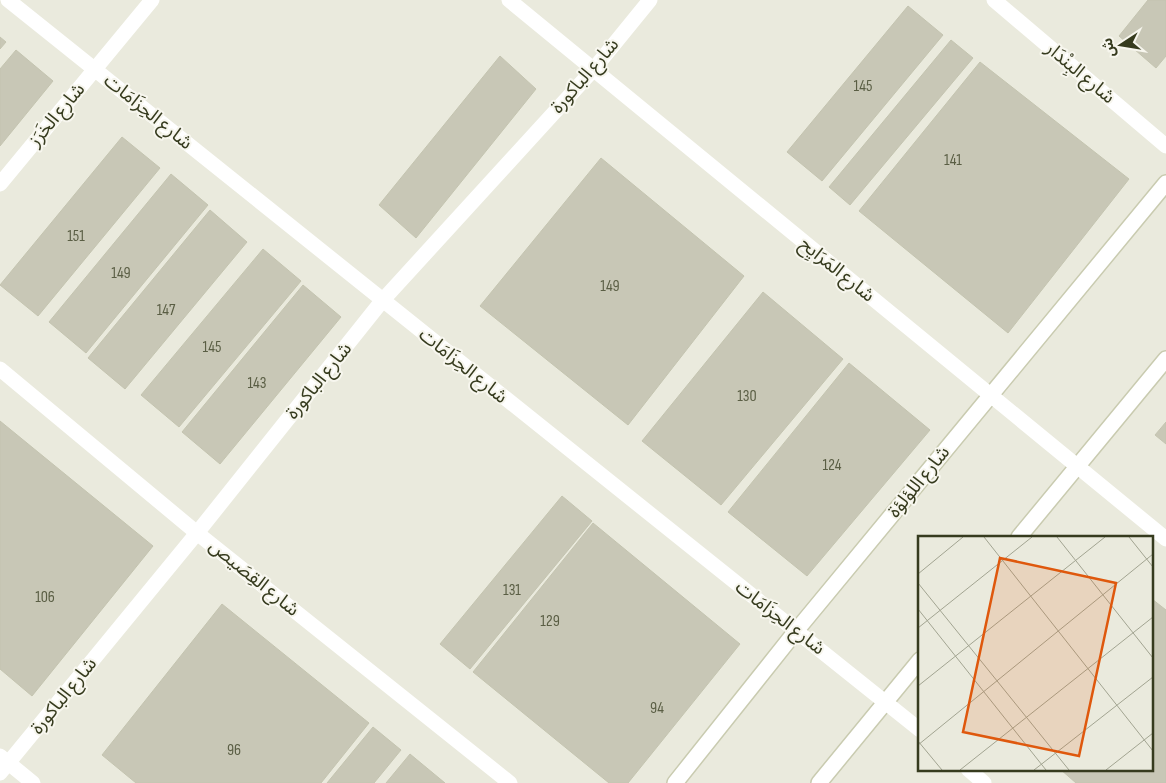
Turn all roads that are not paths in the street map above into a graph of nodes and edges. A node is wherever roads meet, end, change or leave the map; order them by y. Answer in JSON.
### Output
{"nodes":[{"id":1,"x":8,"y":0,"type":"edge"},
{"id":2,"x":152,"y":0,"type":"edge"},
{"id":3,"x":509,"y":0,"type":"edge"},
{"id":4,"x":650,"y":0,"type":"edge"},
{"id":5,"x":994,"y":0,"type":"edge"},
{"id":6,"x":95,"y":69,"type":"junction"},
{"id":7,"x":593,"y":70,"type":"junction"},
{"id":8,"x":1166,"y":146,"type":"edge"},
{"id":9,"x":1166,"y":183,"type":"edge"},
{"id":10,"x":0,"y":184,"type":"edge"},
{"id":11,"x":382,"y":301,"type":"junction"},
{"id":12,"x":1166,"y":359,"type":"edge"},
{"id":13,"x":0,"y":369,"type":"edge"},
{"id":14,"x":990,"y":395,"type":"junction"},
{"id":15,"x":1077,"y":465,"type":"junction"},
{"id":16,"x":197,"y":533,"type":"junction"},
{"id":17,"x":1020,"y":536,"type":"edge"},
{"id":18,"x":1166,"y":539,"type":"edge"},
{"id":19,"x":796,"y":631,"type":"junction"},
{"id":20,"x":918,"y":662,"type":"edge"},
{"id":21,"x":886,"y":702,"type":"junction"},
{"id":22,"x":918,"y":728,"type":"edge"},
{"id":23,"x":3,"y":764,"type":"edge"},
{"id":24,"x":969,"y":770,"type":"edge"},
{"id":25,"x":33,"y":783,"type":"edge"},
{"id":26,"x":510,"y":783,"type":"edge"},
{"id":27,"x":675,"y":783,"type":"edge"},
{"id":28,"x":819,"y":783,"type":"edge"},
{"id":29,"x":984,"y":783,"type":"edge"}],
"edges":[{"from":1,"to":6,"type":"street","name":"شارع الحِزَامَات"},
{"from":2,"to":6,"type":"street","name":"شارع الخَرَز"},
{"from":3,"to":7,"type":"street","name":"شارع المَرَايِح"},
{"from":4,"to":7,"type":"street","name":"شارع الباكورة"},
{"from":5,"to":8,"type":"street","name":"شارع البِنْدَار"},
{"from":6,"to":10,"type":"street","name":"شارع الخَرَز"},
{"from":6,"to":11,"type":"street","name":"شارع الحِزَامَات"},
{"from":7,"to":11,"type":"street","name":"شارع الباكورة"},
{"from":7,"to":14,"type":"street","name":"شارع المَرَايِح"},
{"from":9,"to":14,"type":"street","name":"شارع اللؤلؤة"},
{"from":11,"to":16,"type":"street","name":"شارع الباكورة"},
{"from":11,"to":19,"type":"street","name":"شارع الحِزَامَات"},
{"from":12,"to":15,"type":"street"},
{"from":13,"to":16,"type":"street","name":"شارع القِصَيص"},
{"from":14,"to":15,"type":"street","name":"شارع المَرَايِح"},
{"from":14,"to":19,"type":"street","name":"شارع اللؤلؤة"},
{"from":15,"to":17,"type":"street"},
{"from":15,"to":18,"type":"street","name":"شارع المَرَايِح"},
{"from":16,"to":23,"type":"street","name":"شارع الباكورة"},
{"from":16,"to":26,"type":"street","name":"شارع القِصَيص"},
{"from":19,"to":21,"type":"street","name":"شارع الحِزَامَات"},
{"from":19,"to":27,"type":"street","name":"شارع اللؤلؤة"},
{"from":20,"to":21,"type":"street"},
{"from":21,"to":22,"type":"street","name":"شارع الحِزَامَات"},
{"from":21,"to":28,"type":"street"},
{"from":23,"to":25,"type":"street"},
{"from":24,"to":29,"type":"street"}]}
